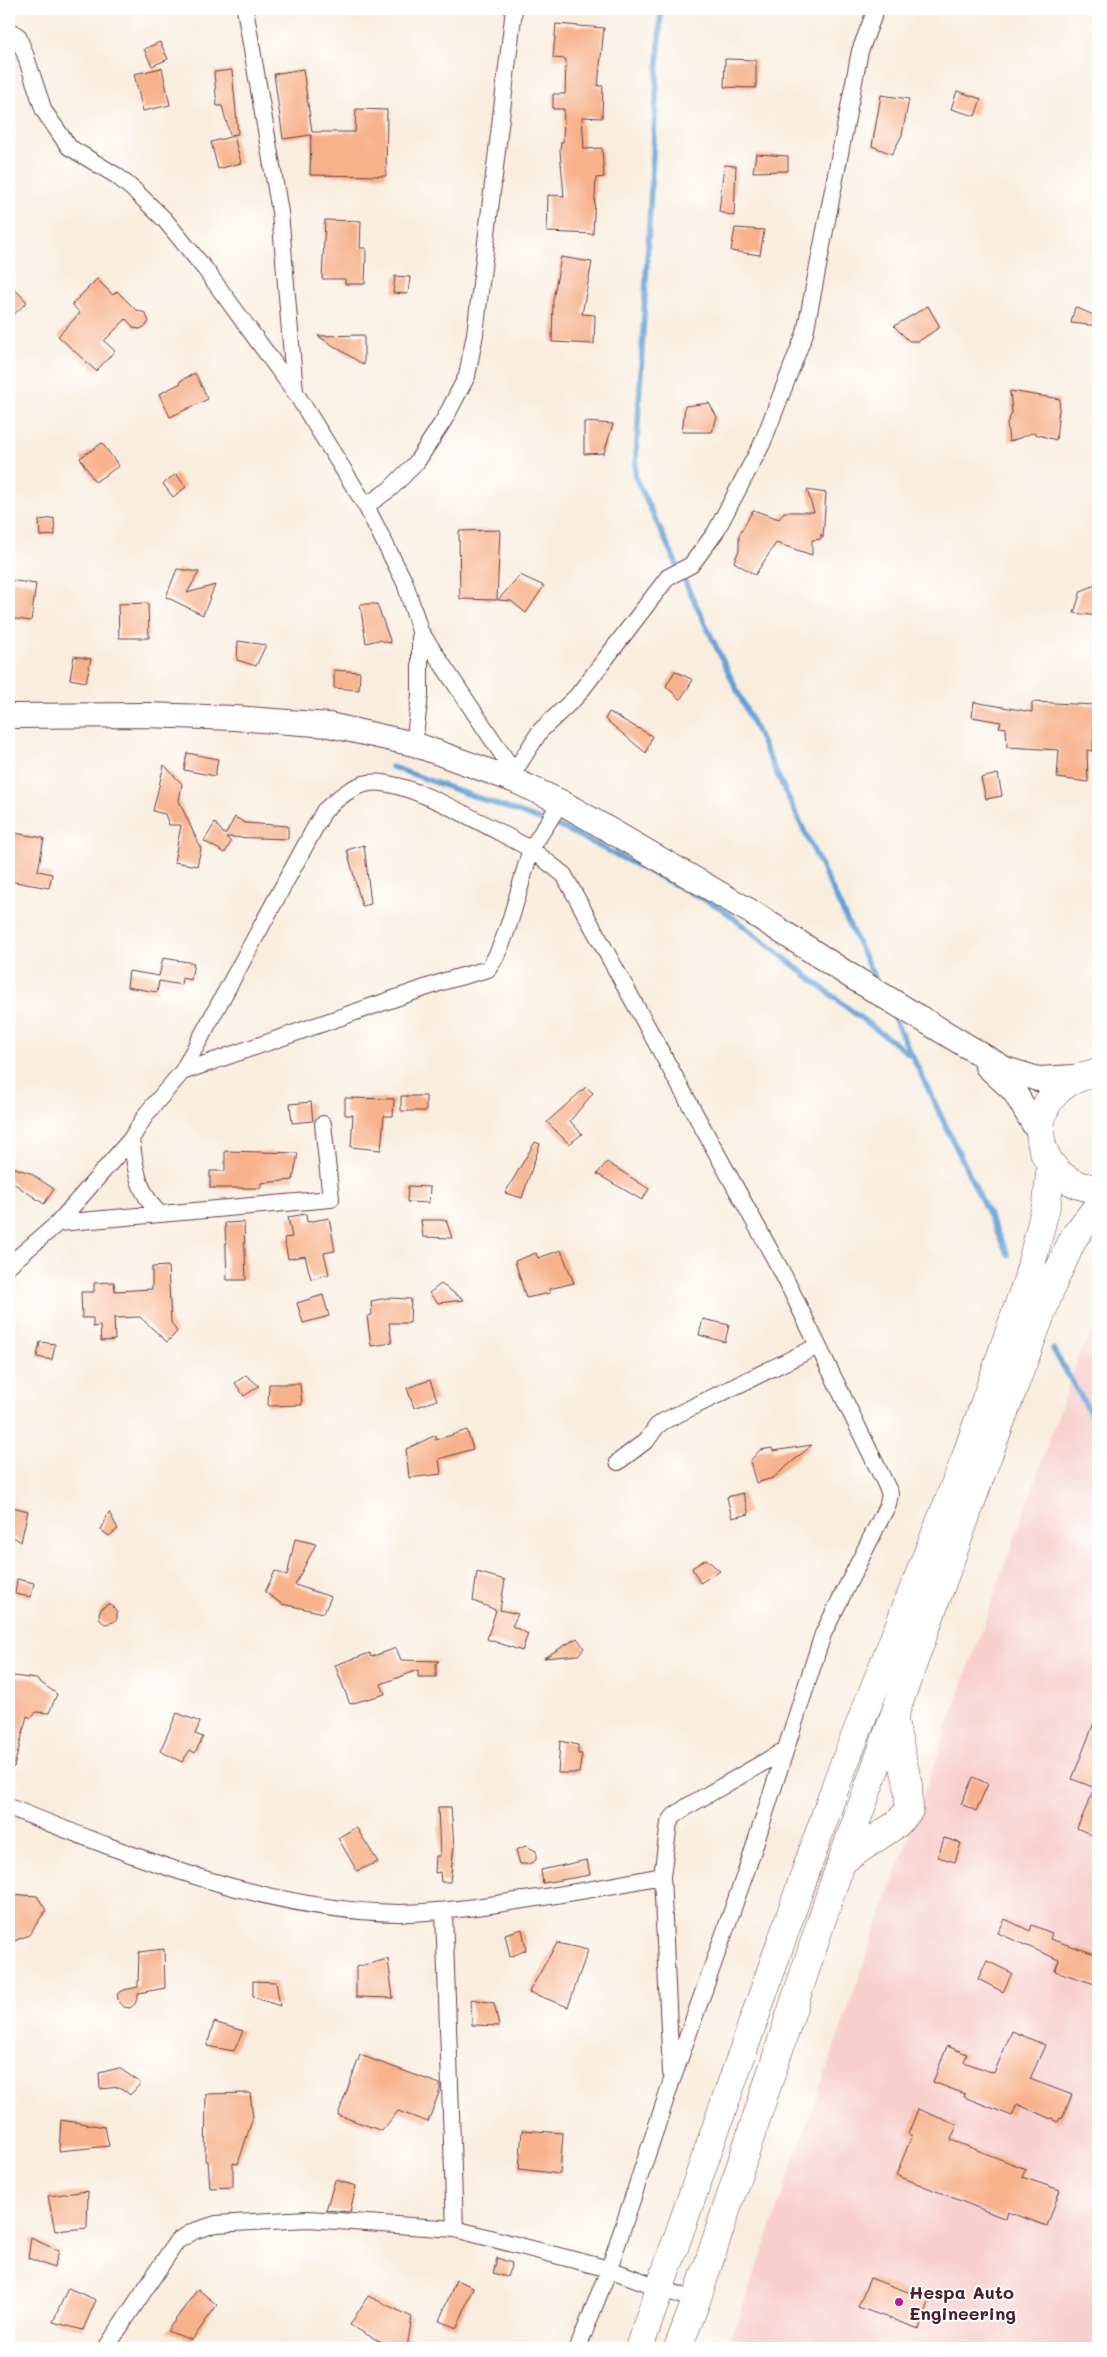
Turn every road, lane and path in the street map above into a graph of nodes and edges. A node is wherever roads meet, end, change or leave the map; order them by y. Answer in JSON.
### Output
{"nodes":[{"id":1,"x":245,"y":9,"type":"edge"},
{"id":2,"x":514,"y":9,"type":"edge"},
{"id":3,"x":876,"y":9,"type":"edge"},
{"id":4,"x":9,"y":30,"type":"edge"},
{"id":5,"x":295,"y":392,"type":"junction"},
{"id":6,"x":366,"y":506,"type":"junction"},
{"id":7,"x":420,"y":631,"type":"junction"},
{"id":8,"x":9,"y":716,"type":"edge"},
{"id":9,"x":414,"y":744,"type":"junction"},
{"id":10,"x":513,"y":776,"type":"junction"},
{"id":11,"x":561,"y":802,"type":"junction"},
{"id":12,"x":531,"y":849,"type":"junction"},
{"id":13,"x":968,"y":1048,"type":"junction"},
{"id":14,"x":182,"y":1072,"type":"junction"},
{"id":15,"x":1089,"y":1073,"type":"edge"},
{"id":16,"x":323,"y":1124,"type":"dead end"},
{"id":17,"x":1040,"y":1135,"type":"junction"},
{"id":18,"x":131,"y":1139,"type":"junction"},
{"id":19,"x":1051,"y":1164,"type":"junction"},
{"id":20,"x":1098,"y":1189,"type":"edge"},
{"id":21,"x":1098,"y":1206,"type":"edge"},
{"id":22,"x":159,"y":1214,"type":"junction"},
{"id":23,"x":58,"y":1223,"type":"junction"},
{"id":24,"x":9,"y":1265,"type":"edge"},
{"id":25,"x":818,"y":1346,"type":"junction"},
{"id":26,"x":618,"y":1462,"type":"dead end"},
{"id":27,"x":894,"y":1721,"type":"junction"},
{"id":28,"x":785,"y":1750,"type":"junction"},
{"id":29,"x":9,"y":1807,"type":"edge"},
{"id":30,"x":842,"y":1861,"type":"junction"},
{"id":31,"x":662,"y":1876,"type":"junction"},
{"id":32,"x":444,"y":1912,"type":"junction"},
{"id":33,"x":671,"y":2082,"type":"junction"},
{"id":34,"x":455,"y":2229,"type":"junction"},
{"id":35,"x":609,"y":2269,"type":"junction"},
{"id":36,"x":661,"y":2289,"type":"junction"},
{"id":37,"x":696,"y":2300,"type":"junction"},
{"id":38,"x":106,"y":2348,"type":"edge"},
{"id":39,"x":578,"y":2348,"type":"edge"},
{"id":40,"x":639,"y":2348,"type":"edge"},
{"id":41,"x":678,"y":2348,"type":"edge"}],
"edges":[{"from":1,"to":5,"type":"street"},
{"from":2,"to":6,"type":"street"},
{"from":3,"to":10,"type":"street"},
{"from":4,"to":5,"type":"street"},
{"from":5,"to":6,"type":"street"},
{"from":6,"to":7,"type":"street"},
{"from":7,"to":9,"type":"street"},
{"from":7,"to":10,"type":"street"},
{"from":8,"to":9,"type":"street"},
{"from":9,"to":10,"type":"street"},
{"from":10,"to":11,"type":"street"},
{"from":11,"to":12,"type":"street"},
{"from":11,"to":13,"type":"street"},
{"from":12,"to":14,"type":"street"},
{"from":12,"to":14,"type":"street"},
{"from":12,"to":25,"type":"street"},
{"from":13,"to":15,"type":"street"},
{"from":13,"to":17,"type":"street"},
{"from":14,"to":18,"type":"street"},
{"from":15,"to":17,"type":"highway"},
{"from":16,"to":22,"type":"street"},
{"from":17,"to":19,"type":"highway"},
{"from":18,"to":22,"type":"street"},
{"from":18,"to":23,"type":"street"},
{"from":19,"to":20,"type":"highway"},
{"from":19,"to":36,"type":"highway"},
{"from":21,"to":27,"type":"highway"},
{"from":22,"to":23,"type":"street"},
{"from":23,"to":24,"type":"street"},
{"from":25,"to":26,"type":"street"},
{"from":25,"to":28,"type":"street"},
{"from":27,"to":30,"type":"highway"},
{"from":27,"to":30,"type":"highway"},
{"from":28,"to":31,"type":"street"},
{"from":28,"to":33,"type":"street"},
{"from":29,"to":32,"type":"street"},
{"from":30,"to":37,"type":"highway"},
{"from":31,"to":32,"type":"street"},
{"from":31,"to":33,"type":"street"},
{"from":32,"to":34,"type":"street"},
{"from":33,"to":35,"type":"street"},
{"from":34,"to":35,"type":"street"},
{"from":34,"to":38,"type":"street"},
{"from":35,"to":36,"type":"street"},
{"from":35,"to":39,"type":"street"},
{"from":36,"to":37,"type":"street"},
{"from":36,"to":40,"type":"highway"},
{"from":37,"to":41,"type":"highway"}]}
